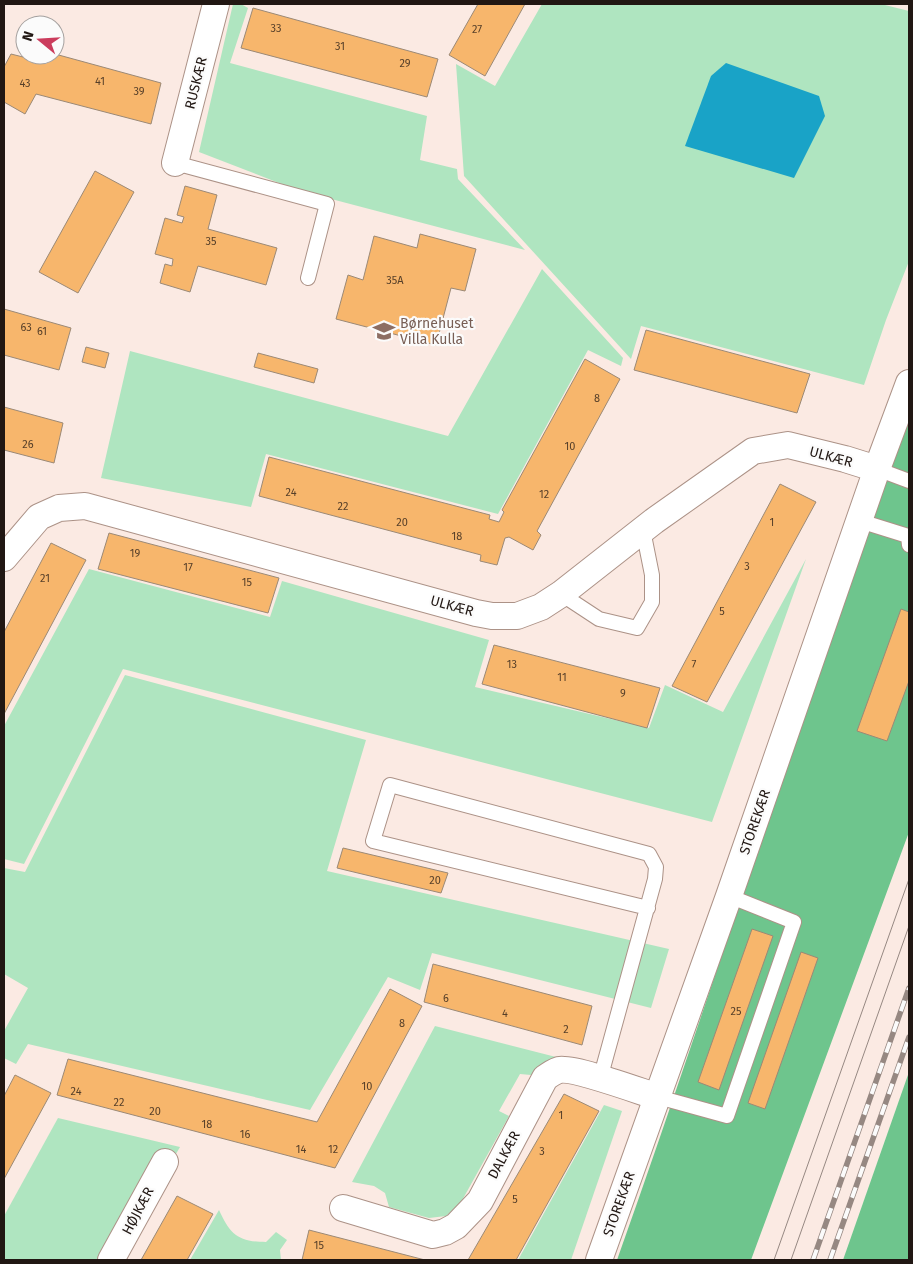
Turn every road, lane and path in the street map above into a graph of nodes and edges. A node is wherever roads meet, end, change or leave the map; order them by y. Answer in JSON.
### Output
{"nodes":[{"id":1,"x":216,"y":4,"type":"edge"},
{"id":2,"x":176,"y":163,"type":"joint"},
{"id":3,"x":308,"y":278,"type":"dead end"},
{"id":4,"x":909,"y":383,"type":"edge"},
{"id":5,"x":877,"y":469,"type":"junction"},
{"id":6,"x":909,"y":481,"type":"edge"},
{"id":7,"x":860,"y":521,"type":"junction"},
{"id":8,"x":643,"y":530,"type":"junction"},
{"id":9,"x":909,"y":545,"type":"edge"},
{"id":10,"x":4,"y":558,"type":"edge"},
{"id":11,"x":561,"y":594,"type":"junction"},
{"id":12,"x":729,"y":896,"type":"junction"},
{"id":13,"x":648,"y":908,"type":"junction"},
{"id":14,"x":600,"y":1079,"type":"junction"},
{"id":15,"x":658,"y":1097,"type":"junction"},
{"id":16,"x":165,"y":1162,"type":"dead end"},
{"id":17,"x":343,"y":1208,"type":"dead end"},
{"id":18,"x":111,"y":1260,"type":"edge"},
{"id":19,"x":599,"y":1260,"type":"edge"}],
"edges":[{"from":1,"to":2,"type":"street","name":"RUSKÆR"},
{"from":2,"to":3,"type":"lane"},
{"from":4,"to":5,"type":"street","name":"STOREKÆR"},
{"from":5,"to":6,"type":"lane"},
{"from":5,"to":7,"type":"street","name":"STOREKÆR"},
{"from":5,"to":8,"type":"street","name":"ULKÆR"},
{"from":7,"to":9,"type":"lane"},
{"from":7,"to":12,"type":"street","name":"STOREKÆR"},
{"from":8,"to":11,"type":"street","name":"ULKÆR"},
{"from":8,"to":11,"type":"lane"},
{"from":10,"to":11,"type":"street","name":"ULKÆR"},
{"from":12,"to":15,"type":"street","name":"STOREKÆR"},
{"from":12,"to":15,"type":"lane"},
{"from":13,"to":13,"type":"lane"},
{"from":13,"to":14,"type":"lane"},
{"from":14,"to":15,"type":"street","name":"DALKÆR"},
{"from":14,"to":17,"type":"street","name":"DALKÆR"},
{"from":15,"to":19,"type":"street","name":"STOREKÆR"},
{"from":16,"to":18,"type":"street","name":"HØJKÆR"}]}
